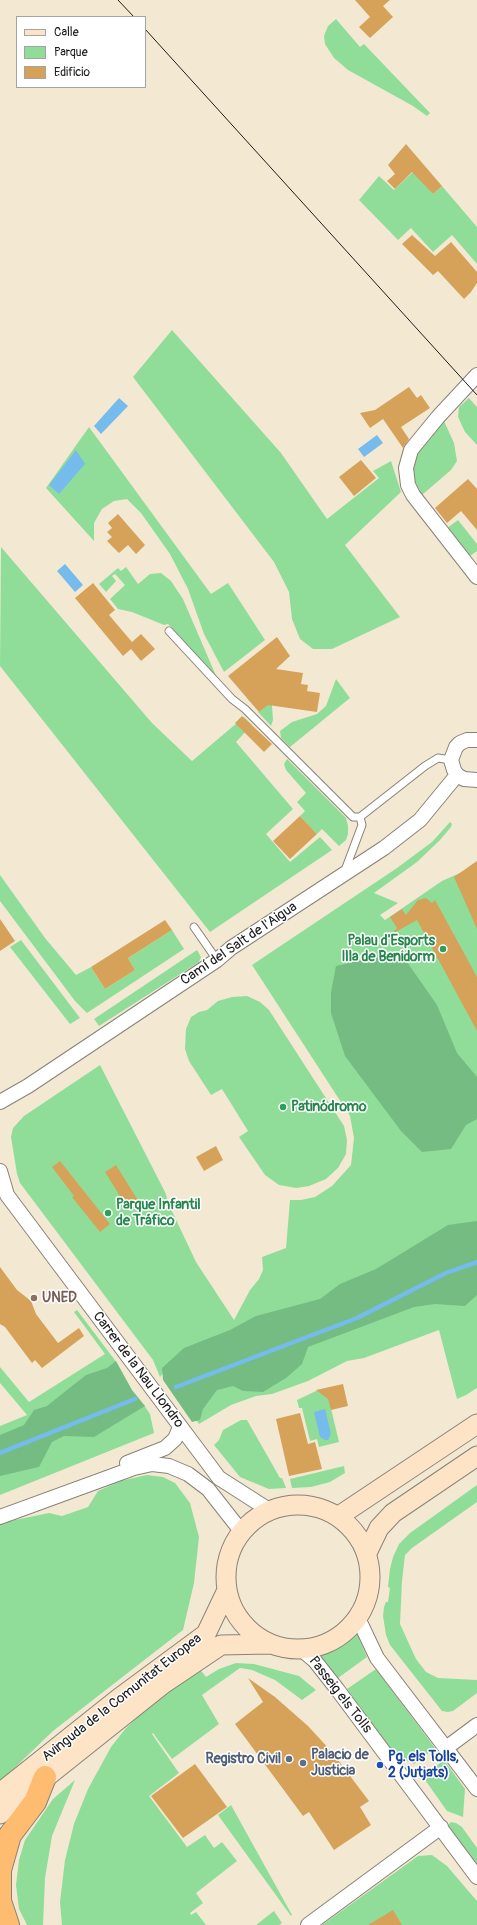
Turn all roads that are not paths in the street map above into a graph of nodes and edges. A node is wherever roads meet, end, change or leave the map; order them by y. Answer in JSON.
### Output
{"nodes":[{"id":1,"x":477,"y":375,"type":"edge"},
{"id":2,"x":477,"y":576,"type":"edge"},
{"id":3,"x":169,"y":631,"type":"dead end"},
{"id":4,"x":477,"y":740,"type":"edge"},
{"id":5,"x":451,"y":760,"type":"junction"},
{"id":6,"x":458,"y":775,"type":"junction"},
{"id":7,"x":477,"y":780,"type":"edge"},
{"id":8,"x":360,"y":817,"type":"junction"},
{"id":9,"x":342,"y":876,"type":"junction"},
{"id":10,"x":194,"y":927,"type":"dead end"},
{"id":11,"x":217,"y":960,"type":"junction"},
{"id":12,"x":4,"y":1100,"type":"edge"},
{"id":13,"x":0,"y":1113,"type":"edge"},
{"id":14,"x":0,"y":1171,"type":"edge"},
{"id":15,"x":4,"y":1193,"type":"edge"},
{"id":16,"x":477,"y":1424,"type":"edge"},
{"id":17,"x":180,"y":1427,"type":"junction"},
{"id":18,"x":477,"y":1456,"type":"edge"},
{"id":19,"x":63,"y":1495,"type":"junction"},
{"id":20,"x":269,"y":1510,"type":"junction"},
{"id":21,"x":339,"y":1516,"type":"junction"},
{"id":22,"x":0,"y":1517,"type":"edge"},
{"id":23,"x":241,"y":1531,"type":"junction"},
{"id":24,"x":367,"y":1553,"type":"junction"},
{"id":25,"x":227,"y":1590,"type":"junction"},
{"id":26,"x":358,"y":1618,"type":"junction"},
{"id":27,"x":270,"y":1644,"type":"junction"},
{"id":28,"x":302,"y":1650,"type":"junction"},
{"id":29,"x":477,"y":1725,"type":"edge"},
{"id":30,"x":446,"y":1748,"type":"junction"},
{"id":31,"x":45,"y":1777,"type":"junction"},
{"id":32,"x":477,"y":1789,"type":"edge"},
{"id":33,"x":0,"y":1793,"type":"edge"},
{"id":34,"x":0,"y":1814,"type":"edge"},
{"id":35,"x":441,"y":1827,"type":"junction"},
{"id":36,"x":477,"y":1877,"type":"edge"},
{"id":37,"x":0,"y":1901,"type":"edge"},
{"id":38,"x":8,"y":1925,"type":"edge"},
{"id":39,"x":308,"y":1925,"type":"edge"}],
"edges":[{"from":1,"to":2,"type":"street"},
{"from":3,"to":8,"type":"lane"},
{"from":4,"to":5,"type":"street"},
{"from":5,"to":6,"type":"street"},
{"from":5,"to":8,"type":"lane"},
{"from":6,"to":7,"type":"street"},
{"from":6,"to":9,"type":"street","name":"Camí del Salt de l'Aigua"},
{"from":8,"to":9,"type":"lane"},
{"from":9,"to":11,"type":"street","name":"Camí del Salt de l'Aigua"},
{"from":10,"to":11,"type":"lane"},
{"from":11,"to":12,"type":"street","name":"Camí del Salt de l'Aigua"},
{"from":12,"to":13,"type":"street"},
{"from":14,"to":15,"type":"street","name":"Carrer de la Nau Llondro"},
{"from":15,"to":17,"type":"street","name":"Carrer de la Nau Llondro"},
{"from":16,"to":21,"type":"main road"},
{"from":17,"to":19,"type":"street"},
{"from":17,"to":20,"type":"street","name":"Carrer de la Nau Llondro"},
{"from":18,"to":24,"type":"main road"},
{"from":19,"to":22,"type":"street"},
{"from":19,"to":23,"type":"street"},
{"from":20,"to":21,"type":"main road"},
{"from":20,"to":23,"type":"main road"},
{"from":21,"to":24,"type":"main road"},
{"from":23,"to":25,"type":"main road"},
{"from":24,"to":26,"type":"main road"},
{"from":25,"to":27,"type":"main road"},
{"from":25,"to":33,"type":"main road","name":"Avinguda de la Comunitat Europea"},
{"from":26,"to":28,"type":"main road"},
{"from":26,"to":30,"type":"street"},
{"from":27,"to":28,"type":"main road"},
{"from":27,"to":31,"type":"main road"},
{"from":28,"to":35,"type":"street","name":"Passeig els Tolls"},
{"from":29,"to":30,"type":"street"},
{"from":30,"to":32,"type":"street"},
{"from":31,"to":34,"type":"main road"},
{"from":31,"to":37,"type":"highway"},
{"from":35,"to":36,"type":"street","name":"Passeig els Tolls"},
{"from":35,"to":39,"type":"street"},
{"from":37,"to":38,"type":"highway"}]}
